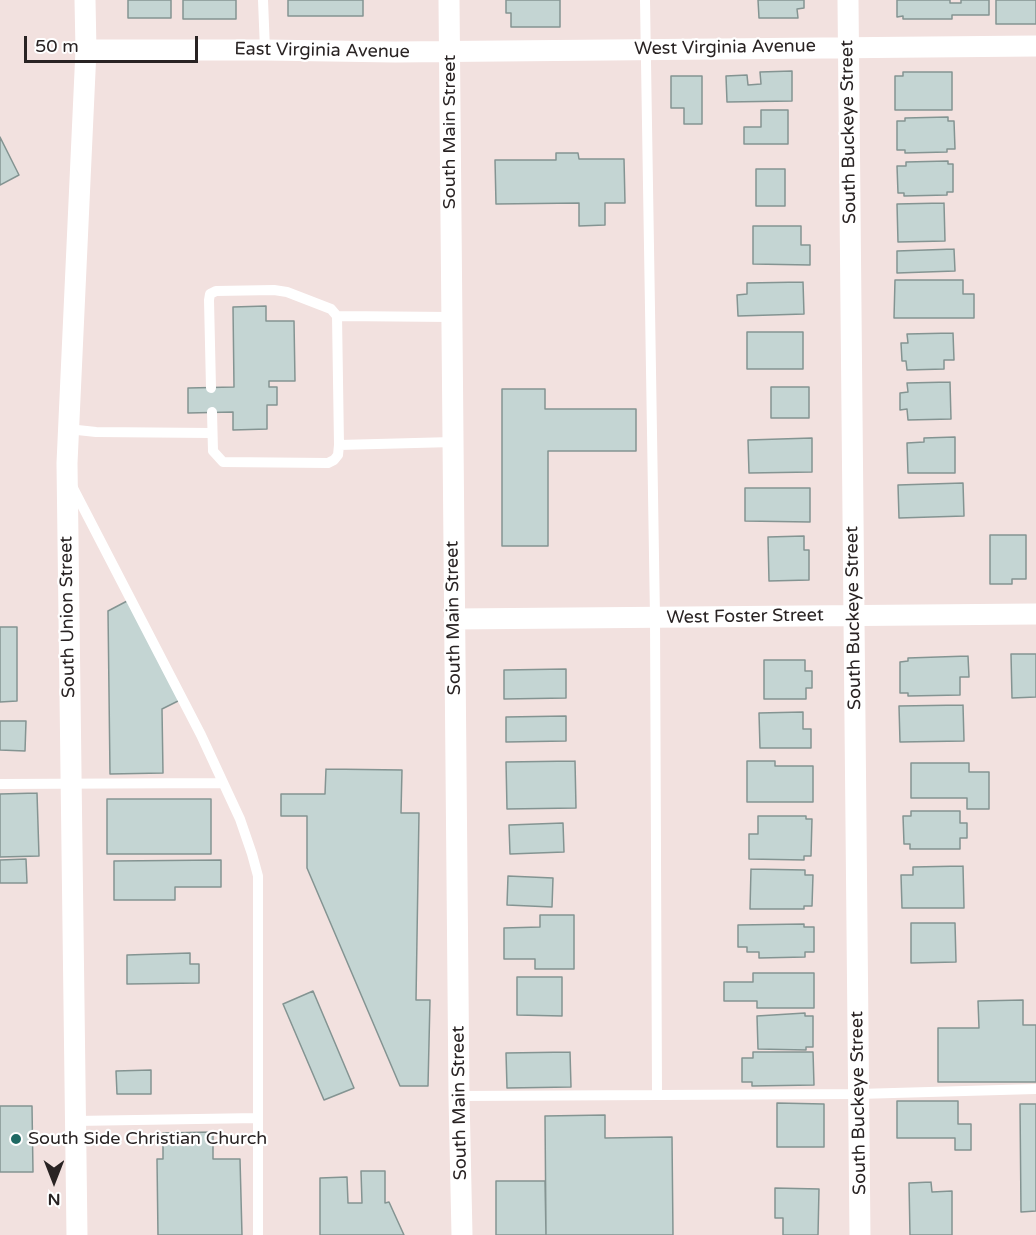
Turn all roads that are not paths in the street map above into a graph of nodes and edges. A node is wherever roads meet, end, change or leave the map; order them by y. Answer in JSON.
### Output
{"nodes":[{"id":1,"x":86,"y":0,"type":"edge"},
{"id":2,"x":263,"y":0,"type":"edge"},
{"id":3,"x":449,"y":0,"type":"edge"},
{"id":4,"x":645,"y":0,"type":"edge"},
{"id":5,"x":848,"y":0,"type":"edge"},
{"id":6,"x":848,"y":46,"type":"junction"},
{"id":7,"x":1036,"y":46,"type":"edge"},
{"id":8,"x":646,"y":49,"type":"junction"},
{"id":9,"x":86,"y":50,"type":"junction"},
{"id":10,"x":265,"y":50,"type":"junction"},
{"id":11,"x":449,"y":51,"type":"junction"},
{"id":12,"x":337,"y":316,"type":"junction"},
{"id":13,"x":452,"y":318,"type":"junction"},
{"id":14,"x":211,"y":388,"type":"dead end"},
{"id":15,"x":212,"y":412,"type":"dead end"},
{"id":16,"x":68,"y":429,"type":"junction"},
{"id":17,"x":212,"y":433,"type":"junction"},
{"id":18,"x":453,"y":442,"type":"junction"},
{"id":19,"x":339,"y":445,"type":"junction"},
{"id":20,"x":67,"y":475,"type":"junction"},
{"id":21,"x":1036,"y":614,"type":"edge"},
{"id":22,"x":854,"y":615,"type":"junction"},
{"id":23,"x":656,"y":617,"type":"junction"},
{"id":24,"x":454,"y":619,"type":"junction"},
{"id":25,"x":70,"y":783,"type":"junction"},
{"id":26,"x":223,"y":783,"type":"junction"},
{"id":27,"x":0,"y":784,"type":"edge"},
{"id":28,"x":1036,"y":1089,"type":"edge"},
{"id":29,"x":657,"y":1094,"type":"junction"},
{"id":30,"x":858,"y":1094,"type":"junction"},
{"id":31,"x":459,"y":1096,"type":"junction"},
{"id":32,"x":258,"y":1118,"type":"junction"},
{"id":33,"x":75,"y":1121,"type":"junction"},
{"id":34,"x":77,"y":1235,"type":"edge"},
{"id":35,"x":258,"y":1235,"type":"edge"},
{"id":36,"x":462,"y":1235,"type":"edge"},
{"id":37,"x":860,"y":1235,"type":"edge"}],
"edges":[{"from":1,"to":9,"type":"street","name":"South Union Street"},
{"from":2,"to":10,"type":"lane"},
{"from":3,"to":11,"type":"street","name":"South Main Street"},
{"from":4,"to":8,"type":"lane"},
{"from":5,"to":6,"type":"street","name":"South Buckeye Street"},
{"from":6,"to":7,"type":"street","name":"West Virginia Avenue"},
{"from":6,"to":8,"type":"street","name":"West Virginia Avenue"},
{"from":6,"to":22,"type":"street","name":"South Buckeye Street"},
{"from":8,"to":11,"type":"street","name":"West Virginia Avenue"},
{"from":8,"to":23,"type":"lane"},
{"from":9,"to":10,"type":"street","name":"East Virginia Avenue"},
{"from":9,"to":16,"type":"street","name":"South Union Street"},
{"from":10,"to":11,"type":"street","name":"East Virginia Avenue"},
{"from":11,"to":13,"type":"street","name":"South Main Street"},
{"from":12,"to":13,"type":"lane"},
{"from":12,"to":14,"type":"lane"},
{"from":12,"to":19,"type":"lane"},
{"from":13,"to":18,"type":"street","name":"South Main Street"},
{"from":15,"to":17,"type":"lane"},
{"from":16,"to":17,"type":"lane"},
{"from":16,"to":20,"type":"street","name":"South Union Street"},
{"from":17,"to":19,"type":"lane"},
{"from":18,"to":19,"type":"lane"},
{"from":18,"to":24,"type":"street","name":"South Main Street"},
{"from":20,"to":25,"type":"street","name":"South Union Street"},
{"from":20,"to":26,"type":"lane"},
{"from":21,"to":22,"type":"street","name":"West Foster Street"},
{"from":22,"to":23,"type":"street","name":"West Foster Street"},
{"from":22,"to":30,"type":"street","name":"South Buckeye Street"},
{"from":23,"to":24,"type":"street","name":"West Foster Street"},
{"from":23,"to":29,"type":"lane"},
{"from":24,"to":31,"type":"street","name":"South Main Street"},
{"from":25,"to":26,"type":"lane"},
{"from":25,"to":27,"type":"lane"},
{"from":25,"to":33,"type":"street","name":"South Union Street"},
{"from":26,"to":32,"type":"lane"},
{"from":28,"to":30,"type":"lane"},
{"from":29,"to":30,"type":"lane"},
{"from":29,"to":31,"type":"lane"},
{"from":30,"to":37,"type":"street","name":"South Buckeye Street"},
{"from":31,"to":36,"type":"street","name":"South Main Street"},
{"from":32,"to":33,"type":"lane"},
{"from":32,"to":35,"type":"lane"},
{"from":33,"to":34,"type":"street","name":"South Union Street"}]}
